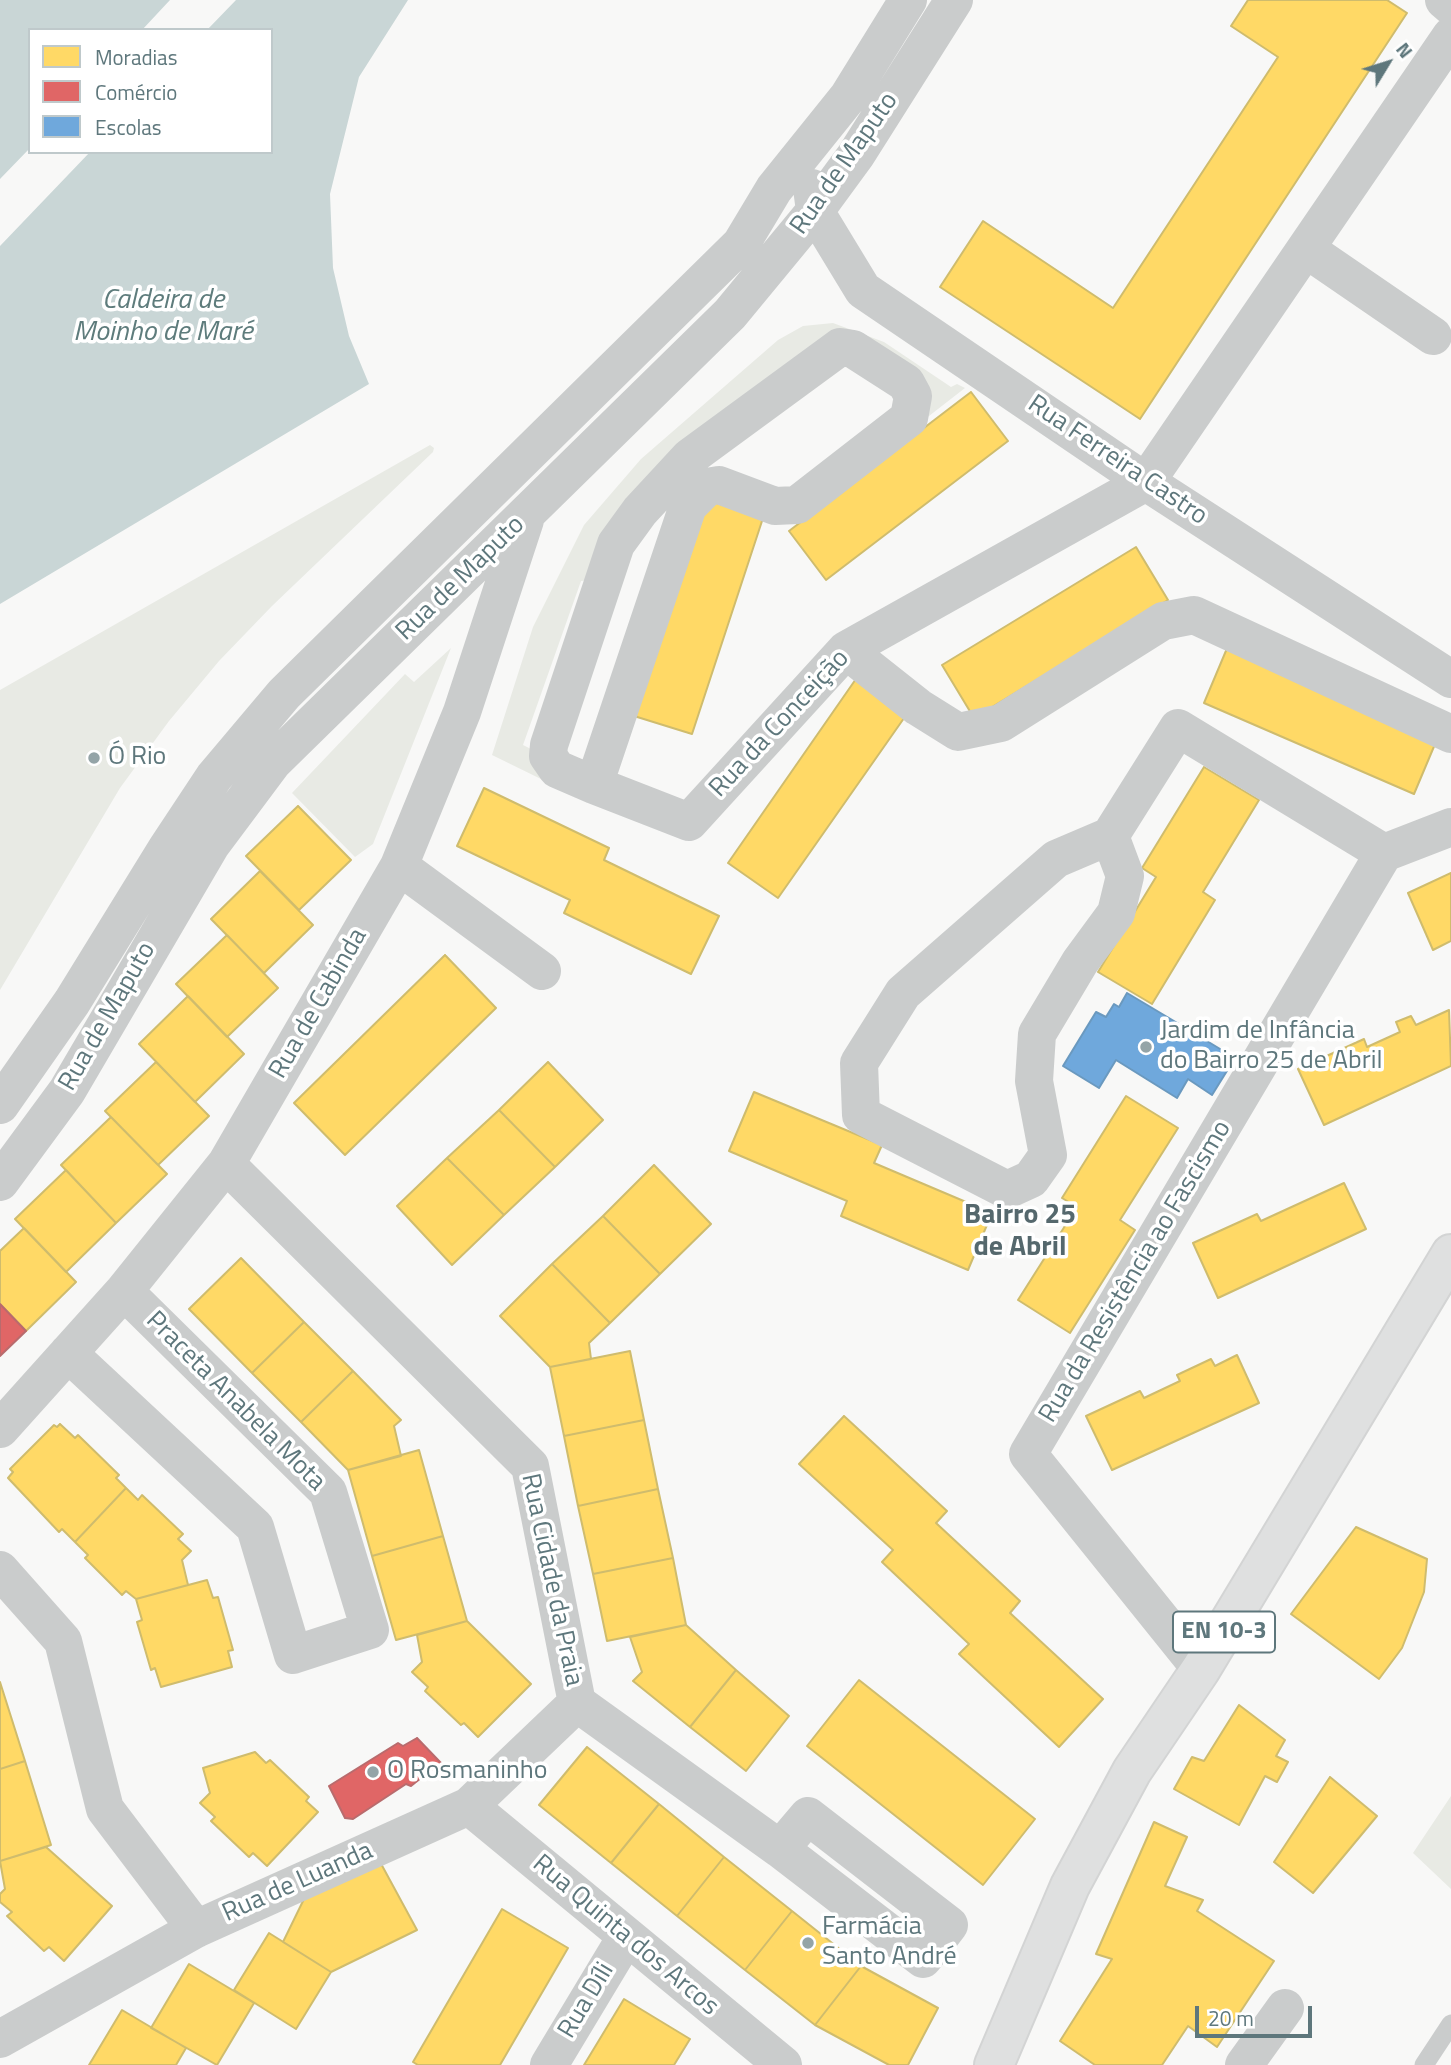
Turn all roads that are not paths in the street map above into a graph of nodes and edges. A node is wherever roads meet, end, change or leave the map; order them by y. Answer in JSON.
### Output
{"nodes":[{"id":1,"x":908,"y":0,"type":"edge"},
{"id":2,"x":954,"y":0,"type":"edge"},
{"id":3,"x":1444,"y":0,"type":"edge"},
{"id":4,"x":1451,"y":6,"type":"edge"},
{"id":5,"x":1451,"y":36,"type":"edge"},
{"id":6,"x":848,"y":97,"type":"junction"},
{"id":7,"x":815,"y":211,"type":"junction"},
{"id":8,"x":1306,"y":249,"type":"junction"},
{"id":9,"x":1433,"y":336,"type":"dead end"},
{"id":10,"x":1146,"y":482,"type":"junction"},
{"id":11,"x":526,"y":514,"type":"junction"},
{"id":12,"x":846,"y":650,"type":"junction"},
{"id":13,"x":1451,"y":679,"type":"edge"},
{"id":14,"x":1451,"y":734,"type":"edge"},
{"id":15,"x":594,"y":785,"type":"junction"},
{"id":16,"x":1451,"y":827,"type":"edge"},
{"id":17,"x":1110,"y":836,"type":"junction"},
{"id":18,"x":1384,"y":853,"type":"junction"},
{"id":19,"x":399,"y":866,"type":"junction"},
{"id":20,"x":542,"y":971,"type":"dead end"},
{"id":21,"x":0,"y":1105,"type":"edge"},
{"id":22,"x":226,"y":1164,"type":"junction"},
{"id":23,"x":0,"y":1182,"type":"edge"},
{"id":24,"x":1451,"y":1254,"type":"edge"},
{"id":25,"x":124,"y":1291,"type":"junction"},
{"id":26,"x":68,"y":1353,"type":"junction"},
{"id":27,"x":0,"y":1429,"type":"edge"},
{"id":28,"x":0,"y":1570,"type":"edge"},
{"id":29,"x":1201,"y":1669,"type":"junction"},
{"id":30,"x":577,"y":1703,"type":"junction"},
{"id":31,"x":469,"y":1806,"type":"junction"},
{"id":32,"x":780,"y":1849,"type":"dead end"},
{"id":33,"x":196,"y":1929,"type":"junction"},
{"id":34,"x":626,"y":1937,"type":"junction"},
{"id":35,"x":1285,"y":2008,"type":"dead end"},
{"id":36,"x":1451,"y":2024,"type":"edge"},
{"id":37,"x":0,"y":2039,"type":"edge"},
{"id":38,"x":763,"y":2059,"type":"edge"},
{"id":39,"x":549,"y":2065,"type":"edge"},
{"id":40,"x":994,"y":2065,"type":"edge"},
{"id":41,"x":1244,"y":2065,"type":"edge"},
{"id":42,"x":1424,"y":2065,"type":"edge"}],
"edges":[{"from":1,"to":6,"type":"street","name":"Rua de Maputo"},
{"from":2,"to":7,"type":"street","name":"Rua de Maputo"},
{"from":3,"to":4,"type":"street"},
{"from":5,"to":8,"type":"street"},
{"from":6,"to":7,"type":"street"},
{"from":6,"to":21,"type":"street","name":"Rua de Maputo"},
{"from":7,"to":10,"type":"street","name":"Rua Ferreira Castro"},
{"from":7,"to":11,"type":"street","name":"Rua de Maputo"},
{"from":8,"to":9,"type":"street"},
{"from":8,"to":10,"type":"street"},
{"from":10,"to":12,"type":"street","name":"Rua da Conceição"},
{"from":10,"to":13,"type":"street","name":"Rua Ferreira Castro"},
{"from":11,"to":19,"type":"street","name":"Rua de Cabinda"},
{"from":11,"to":23,"type":"street","name":"Rua de Maputo"},
{"from":12,"to":14,"type":"street"},
{"from":12,"to":15,"type":"street","name":"Rua da Conceição"},
{"from":15,"to":15,"type":"street","name":"Rua da Conceição"},
{"from":16,"to":18,"type":"street"},
{"from":17,"to":17,"type":"street"},
{"from":17,"to":18,"type":"street"},
{"from":18,"to":29,"type":"street","name":"Rua da Resistência ao Fascismo"},
{"from":19,"to":20,"type":"street"},
{"from":19,"to":22,"type":"street","name":"Rua de Cabinda"},
{"from":22,"to":25,"type":"street","name":"Rua de Cabinda"},
{"from":22,"to":30,"type":"street","name":"Rua Cidade da Praia"},
{"from":24,"to":29,"type":"main road","number":"EN 10-3"},
{"from":25,"to":26,"type":"street","name":"Rua de Cabinda"},
{"from":25,"to":26,"type":"street","name":"Praceta Anabela Mota"},
{"from":26,"to":27,"type":"street","name":"Rua de Cabinda"},
{"from":28,"to":33,"type":"street"},
{"from":29,"to":40,"type":"main road","number":"EN 10-3"},
{"from":30,"to":31,"type":"street","name":"Rua de Luanda"},
{"from":30,"to":32,"type":"street","name":"Rua Cidade da Praia"},
{"from":31,"to":33,"type":"street","name":"Rua de Luanda"},
{"from":31,"to":34,"type":"street","name":"Rua Quinta dos Arcos"},
{"from":33,"to":37,"type":"street","name":"Rua de Luanda"},
{"from":34,"to":38,"type":"street","name":"Rua Quinta dos Arcos"},
{"from":34,"to":39,"type":"street","name":"Rua Díli"},
{"from":35,"to":41,"type":"street"},
{"from":36,"to":42,"type":"lane"}]}
